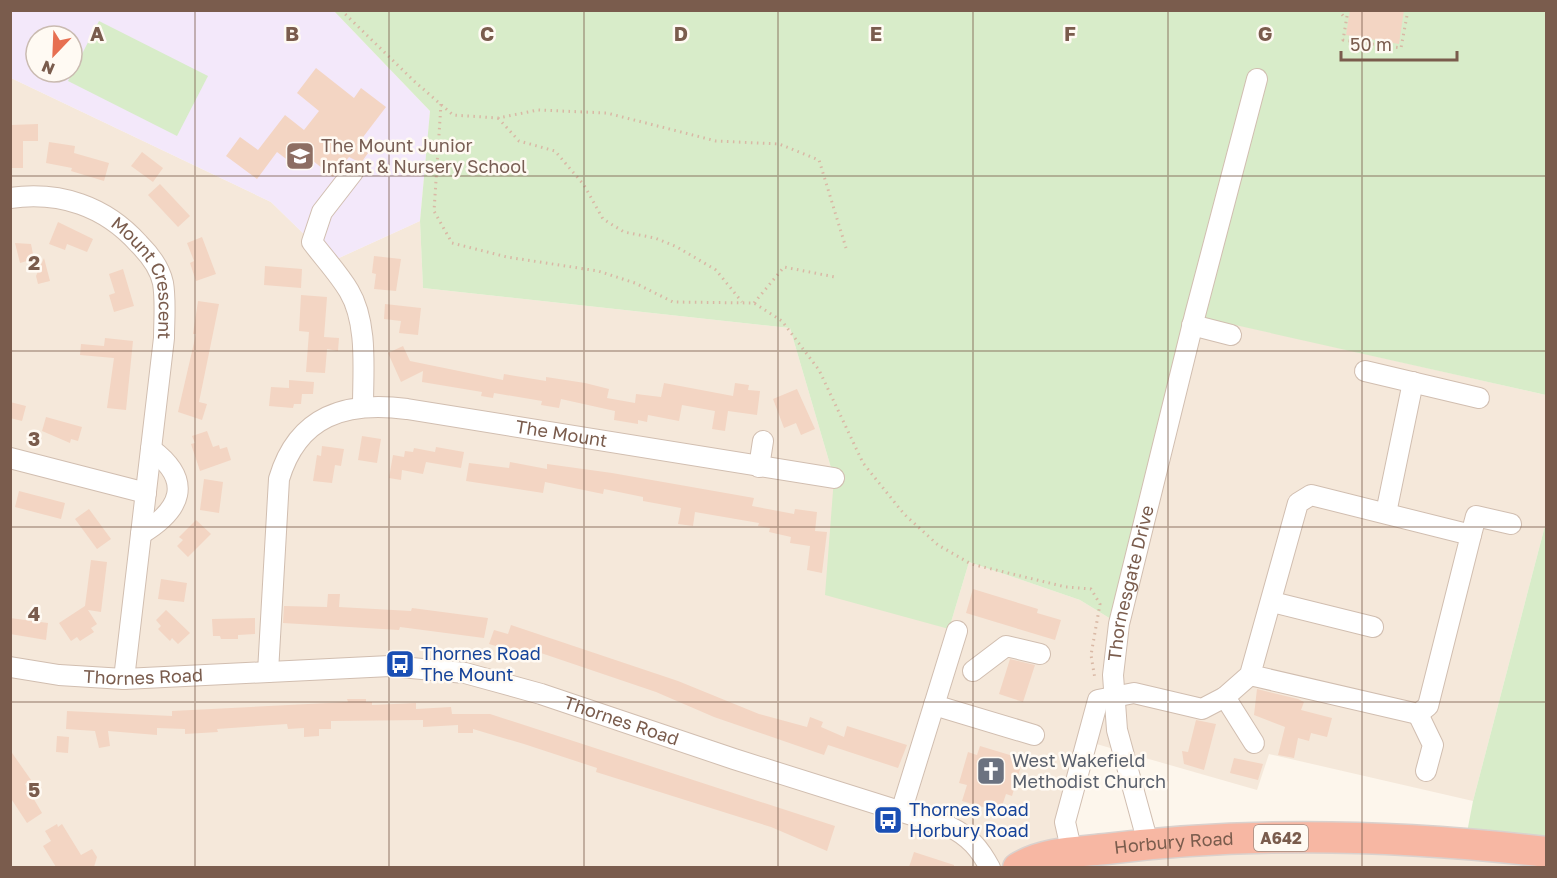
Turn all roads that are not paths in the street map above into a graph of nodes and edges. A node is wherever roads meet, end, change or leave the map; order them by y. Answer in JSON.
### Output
{"nodes":[{"id":1,"x":1257,"y":79,"type":"dead end"},
{"id":2,"x":353,"y":172,"type":"dead end"},
{"id":3,"x":10,"y":198,"type":"edge"},
{"id":4,"x":1192,"y":325,"type":"junction"},
{"id":5,"x":1231,"y":335,"type":"dead end"},
{"id":6,"x":1365,"y":370,"type":"dead end"},
{"id":7,"x":1413,"y":382,"type":"junction"},
{"id":8,"x":1479,"y":398,"type":"dead end"},
{"id":9,"x":363,"y":406,"type":"junction"},
{"id":10,"x":763,"y":441,"type":"dead end"},
{"id":11,"x":151,"y":449,"type":"junction"},
{"id":12,"x":10,"y":458,"type":"edge"},
{"id":13,"x":759,"y":467,"type":"junction"},
{"id":14,"x":834,"y":478,"type":"dead end"},
{"id":15,"x":146,"y":493,"type":"junction"},
{"id":16,"x":1386,"y":513,"type":"junction"},
{"id":17,"x":1511,"y":524,"type":"dead end"},
{"id":18,"x":141,"y":534,"type":"junction"},
{"id":19,"x":1471,"y":535,"type":"junction"},
{"id":20,"x":1272,"y":602,"type":"junction"},
{"id":21,"x":1373,"y":627,"type":"dead end"},
{"id":22,"x":957,"y":631,"type":"dead end"},
{"id":23,"x":1040,"y":654,"type":"dead end"},
{"id":24,"x":947,"y":663,"type":"junction"},
{"id":25,"x":10,"y":667,"type":"edge"},
{"id":26,"x":268,"y":672,"type":"junction"},
{"id":27,"x":1250,"y":675,"type":"junction"},
{"id":28,"x":124,"y":679,"type":"junction"},
{"id":29,"x":1225,"y":697,"type":"junction"},
{"id":30,"x":1107,"y":699,"type":"junction"},
{"id":31,"x":934,"y":705,"type":"junction"},
{"id":32,"x":1418,"y":714,"type":"junction"},
{"id":33,"x":1034,"y":735,"type":"dead end"},
{"id":34,"x":1254,"y":743,"type":"dead end"},
{"id":35,"x":1426,"y":771,"type":"dead end"},
{"id":36,"x":901,"y":812,"type":"junction"},
{"id":37,"x":1148,"y":843,"type":"junction"},
{"id":38,"x":1546,"y":852,"type":"edge"},
{"id":39,"x":1072,"y":853,"type":"junction"},
{"id":40,"x":990,"y":867,"type":"edge"},
{"id":41,"x":1018,"y":867,"type":"edge"}],
"edges":[{"from":1,"to":4,"type":"street","name":"Thornesgate Drive"},
{"from":2,"to":9,"type":"street"},
{"from":3,"to":11,"type":"street","name":"Mount Crescent"},
{"from":4,"to":5,"type":"street"},
{"from":4,"to":30,"type":"street","name":"Thornesgate Drive"},
{"from":6,"to":7,"type":"street"},
{"from":7,"to":8,"type":"street"},
{"from":7,"to":16,"type":"street"},
{"from":9,"to":13,"type":"street","name":"The Mount"},
{"from":9,"to":26,"type":"street","name":"The Mount"},
{"from":10,"to":13,"type":"street"},
{"from":11,"to":15,"type":"street","name":"Mount Crescent"},
{"from":11,"to":18,"type":"street"},
{"from":12,"to":15,"type":"street"},
{"from":13,"to":14,"type":"street","name":"The Mount"},
{"from":15,"to":18,"type":"street","name":"Mount Crescent"},
{"from":16,"to":19,"type":"street"},
{"from":16,"to":20,"type":"street"},
{"from":17,"to":19,"type":"street"},
{"from":18,"to":28,"type":"street","name":"Mount Crescent"},
{"from":19,"to":32,"type":"street"},
{"from":20,"to":21,"type":"street"},
{"from":20,"to":27,"type":"street"},
{"from":22,"to":24,"type":"street"},
{"from":23,"to":24,"type":"street"},
{"from":24,"to":31,"type":"street"},
{"from":25,"to":28,"type":"street","name":"Thornes Road"},
{"from":26,"to":28,"type":"street","name":"Thornes Road"},
{"from":26,"to":36,"type":"street","name":"Thornes Road"},
{"from":27,"to":29,"type":"street"},
{"from":27,"to":32,"type":"street"},
{"from":29,"to":30,"type":"street"},
{"from":29,"to":34,"type":"street"},
{"from":30,"to":37,"type":"street","name":"Thornesgate Drive"},
{"from":30,"to":39,"type":"street"},
{"from":31,"to":33,"type":"street"},
{"from":31,"to":36,"type":"street"},
{"from":32,"to":35,"type":"street"},
{"from":36,"to":40,"type":"street","name":"Thornes Road"},
{"from":37,"to":38,"type":"highway","name":"Horbury Road","number":"A642"},
{"from":37,"to":39,"type":"highway","name":"Horbury Road","number":"A642"},
{"from":39,"to":41,"type":"highway","name":"Horbury Road","number":"A642"}]}
